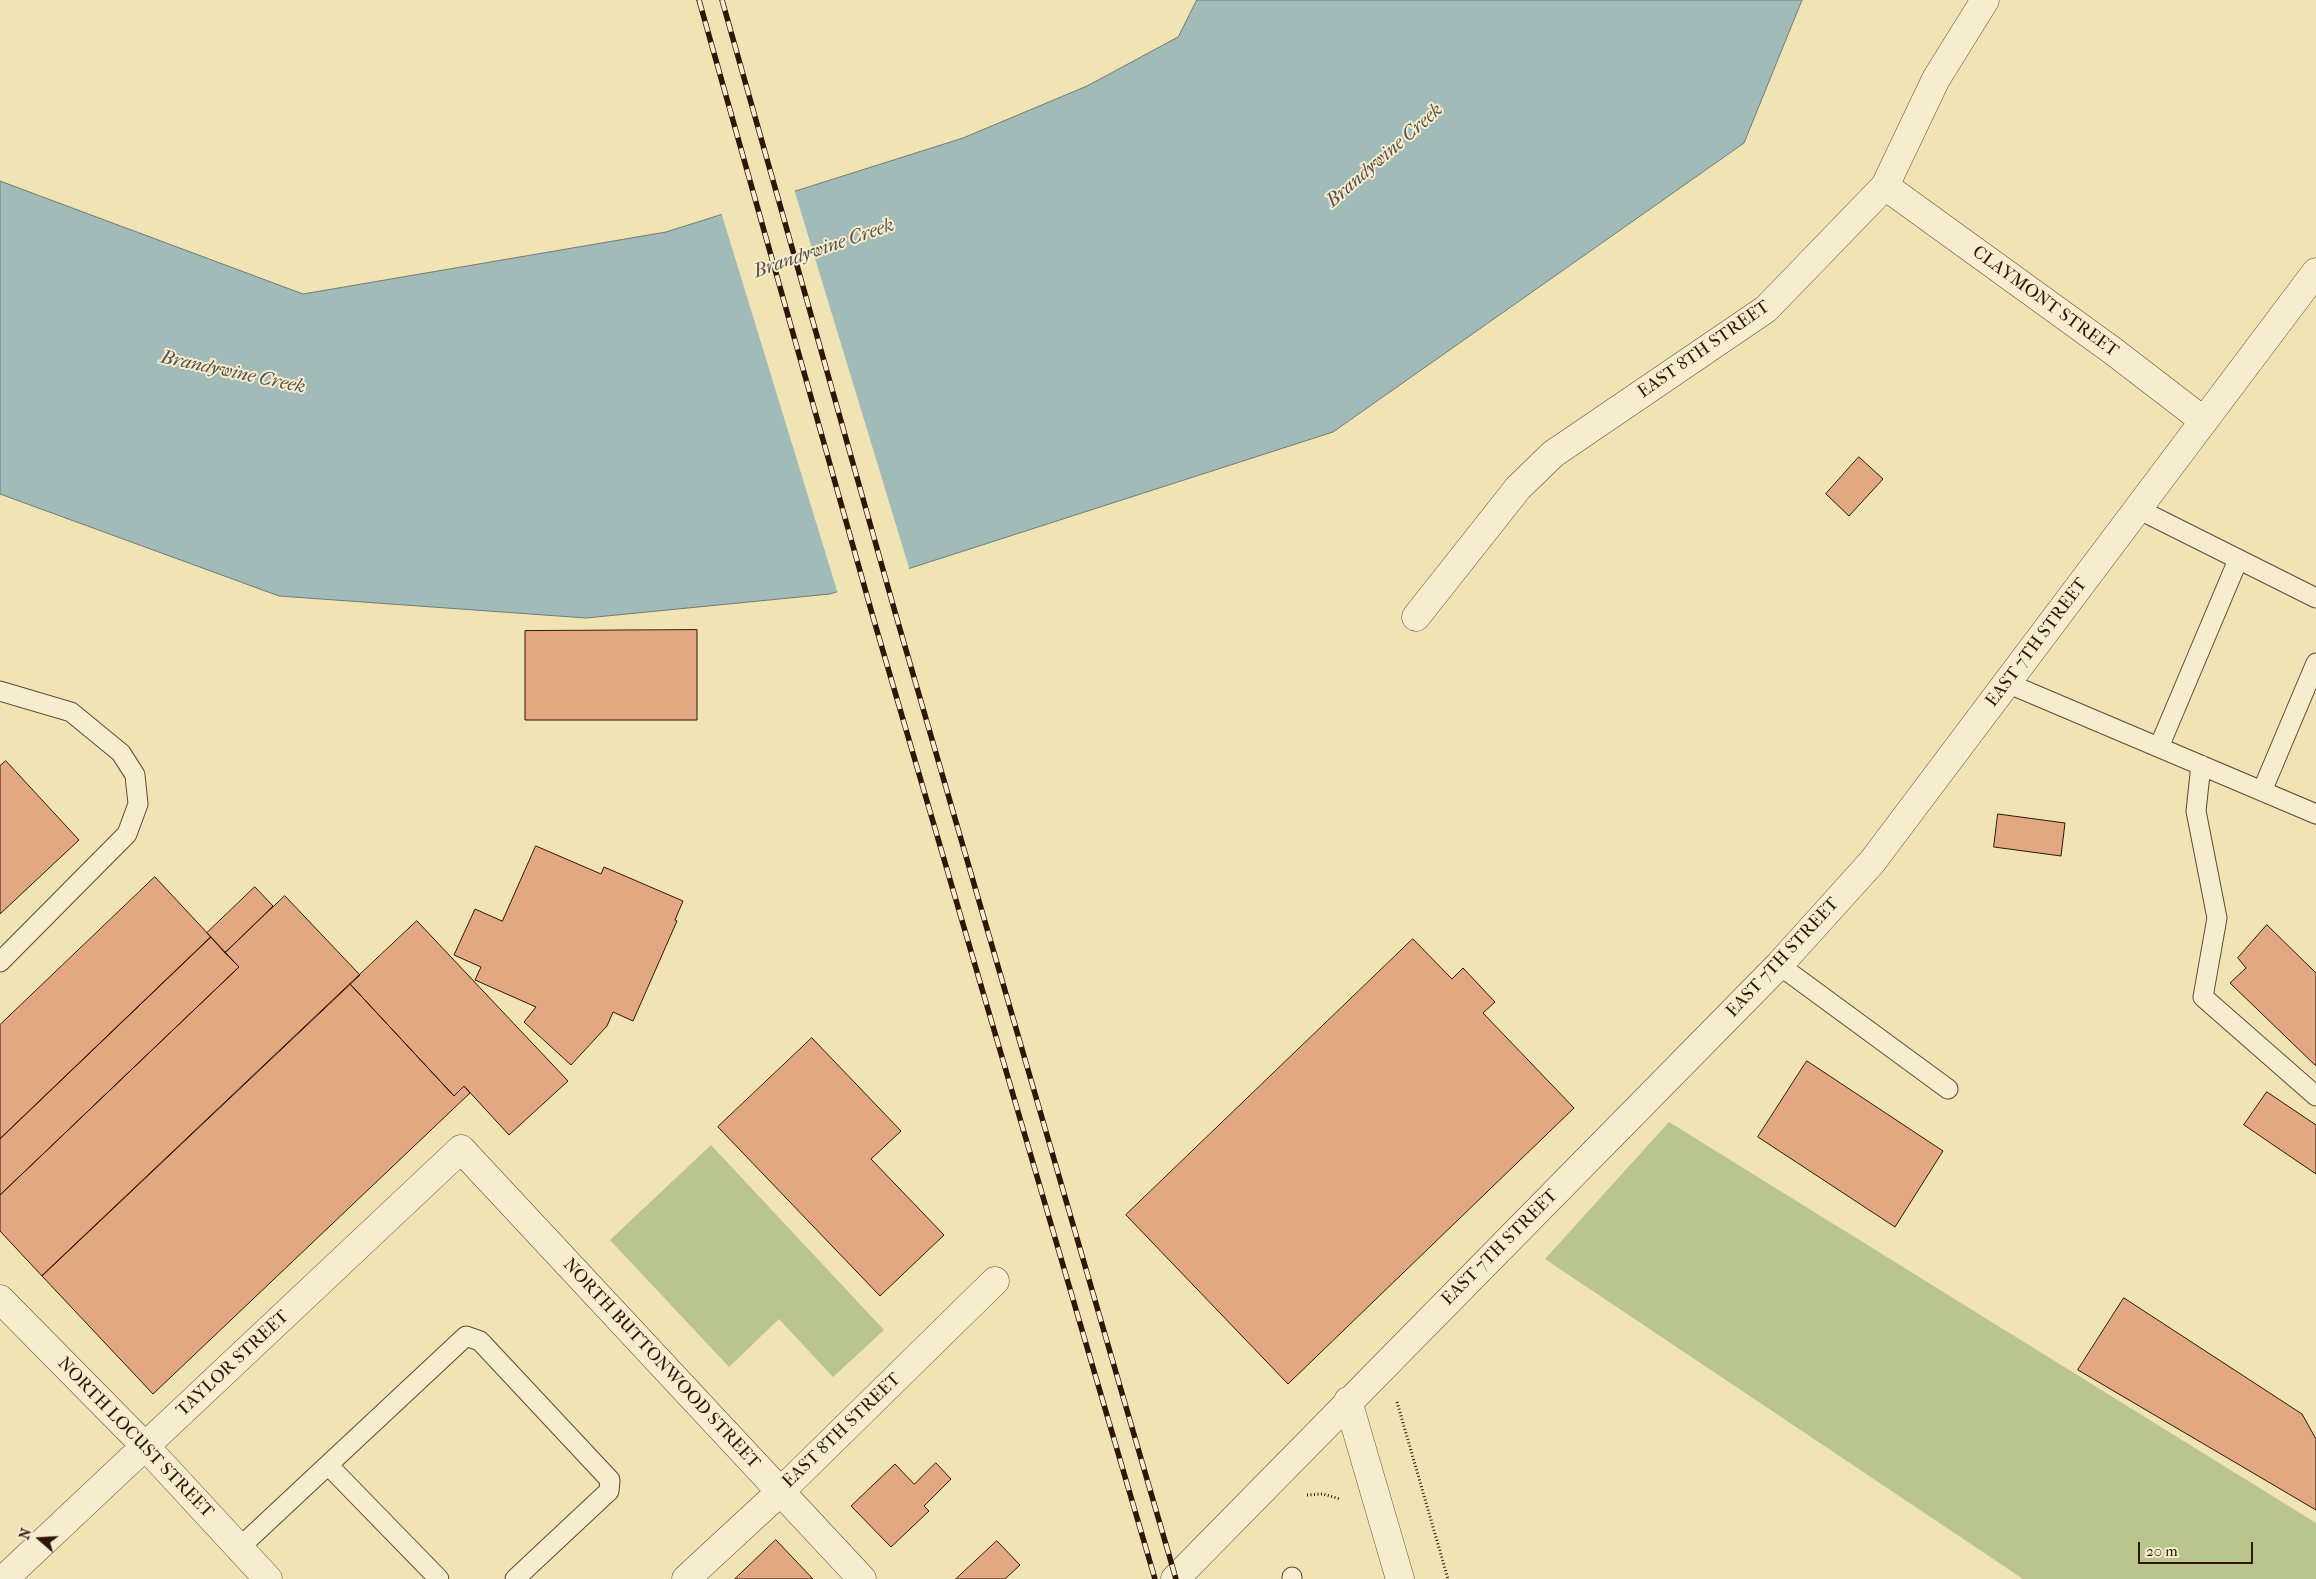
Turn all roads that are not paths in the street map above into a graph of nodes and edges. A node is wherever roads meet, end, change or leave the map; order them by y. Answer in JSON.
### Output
{"nodes":[{"id":1,"x":1985,"y":0,"type":"edge"},
{"id":2,"x":1885,"y":186,"type":"junction"},
{"id":3,"x":2316,"y":272,"type":"edge"},
{"id":4,"x":2204,"y":421,"type":"junction"},
{"id":5,"x":2138,"y":509,"type":"junction"},
{"id":6,"x":2238,"y":560,"type":"junction"},
{"id":7,"x":2316,"y":598,"type":"edge"},
{"id":8,"x":1416,"y":617,"type":"dead end"},
{"id":9,"x":2316,"y":663,"type":"edge"},
{"id":10,"x":2007,"y":683,"type":"junction"},
{"id":11,"x":0,"y":691,"type":"edge"},
{"id":12,"x":2159,"y":747,"type":"junction"},
{"id":13,"x":2201,"y":764,"type":"junction"},
{"id":14,"x":2262,"y":791,"type":"junction"},
{"id":15,"x":2316,"y":814,"type":"edge"},
{"id":16,"x":0,"y":962,"type":"edge"},
{"id":17,"x":1779,"y":965,"type":"junction"},
{"id":18,"x":1948,"y":1088,"type":"dead end"},
{"id":19,"x":2316,"y":1096,"type":"edge"},
{"id":20,"x":461,"y":1149,"type":"joint"},
{"id":21,"x":995,"y":1281,"type":"dead end"},
{"id":22,"x":0,"y":1299,"type":"edge"},
{"id":23,"x":1348,"y":1401,"type":"junction"},
{"id":24,"x":146,"y":1447,"type":"junction"},
{"id":25,"x":328,"y":1465,"type":"junction"},
{"id":26,"x":780,"y":1492,"type":"junction"},
{"id":27,"x":239,"y":1548,"type":"junction"},
{"id":28,"x":4,"y":1579,"type":"edge"},
{"id":29,"x":268,"y":1579,"type":"edge"},
{"id":30,"x":439,"y":1579,"type":"edge"},
{"id":31,"x":515,"y":1579,"type":"edge"},
{"id":32,"x":686,"y":1579,"type":"edge"},
{"id":33,"x":862,"y":1579,"type":"edge"},
{"id":34,"x":1175,"y":1579,"type":"edge"},
{"id":35,"x":1400,"y":1579,"type":"edge"}],
"edges":[{"from":1,"to":2,"type":"street","name":"EAST 8TH STREET"},
{"from":2,"to":4,"type":"street","name":"CLAYMONT STREET"},
{"from":2,"to":8,"type":"street","name":"EAST 8TH STREET"},
{"from":3,"to":4,"type":"street","name":"EAST 7TH STREET"},
{"from":4,"to":5,"type":"street","name":"EAST 7TH STREET"},
{"from":5,"to":6,"type":"lane"},
{"from":5,"to":10,"type":"street","name":"EAST 7TH STREET"},
{"from":6,"to":7,"type":"lane"},
{"from":6,"to":12,"type":"lane"},
{"from":9,"to":14,"type":"lane"},
{"from":10,"to":12,"type":"lane"},
{"from":10,"to":17,"type":"street","name":"EAST 7TH STREET"},
{"from":11,"to":16,"type":"lane"},
{"from":12,"to":13,"type":"lane"},
{"from":13,"to":14,"type":"lane"},
{"from":13,"to":19,"type":"lane"},
{"from":14,"to":15,"type":"lane"},
{"from":17,"to":18,"type":"lane"},
{"from":17,"to":23,"type":"street","name":"EAST 7TH STREET"},
{"from":20,"to":24,"type":"street","name":"TAYLOR STREET"},
{"from":20,"to":26,"type":"street","name":"NORTH BUTTONWOOD STREET"},
{"from":21,"to":26,"type":"street","name":"EAST 8TH STREET"},
{"from":22,"to":24,"type":"street","name":"NORTH LOCUST STREET"},
{"from":23,"to":34,"type":"street","name":"EAST 7TH STREET"},
{"from":23,"to":35,"type":"street"},
{"from":24,"to":27,"type":"street","name":"NORTH LOCUST STREET"},
{"from":24,"to":28,"type":"street","name":"TAYLOR STREET"},
{"from":25,"to":27,"type":"lane"},
{"from":25,"to":30,"type":"lane"},
{"from":25,"to":31,"type":"lane"},
{"from":26,"to":32,"type":"street","name":"EAST 8TH STREET"},
{"from":26,"to":33,"type":"street","name":"NORTH BUTTONWOOD STREET"},
{"from":27,"to":29,"type":"street","name":"NORTH LOCUST STREET"}]}
